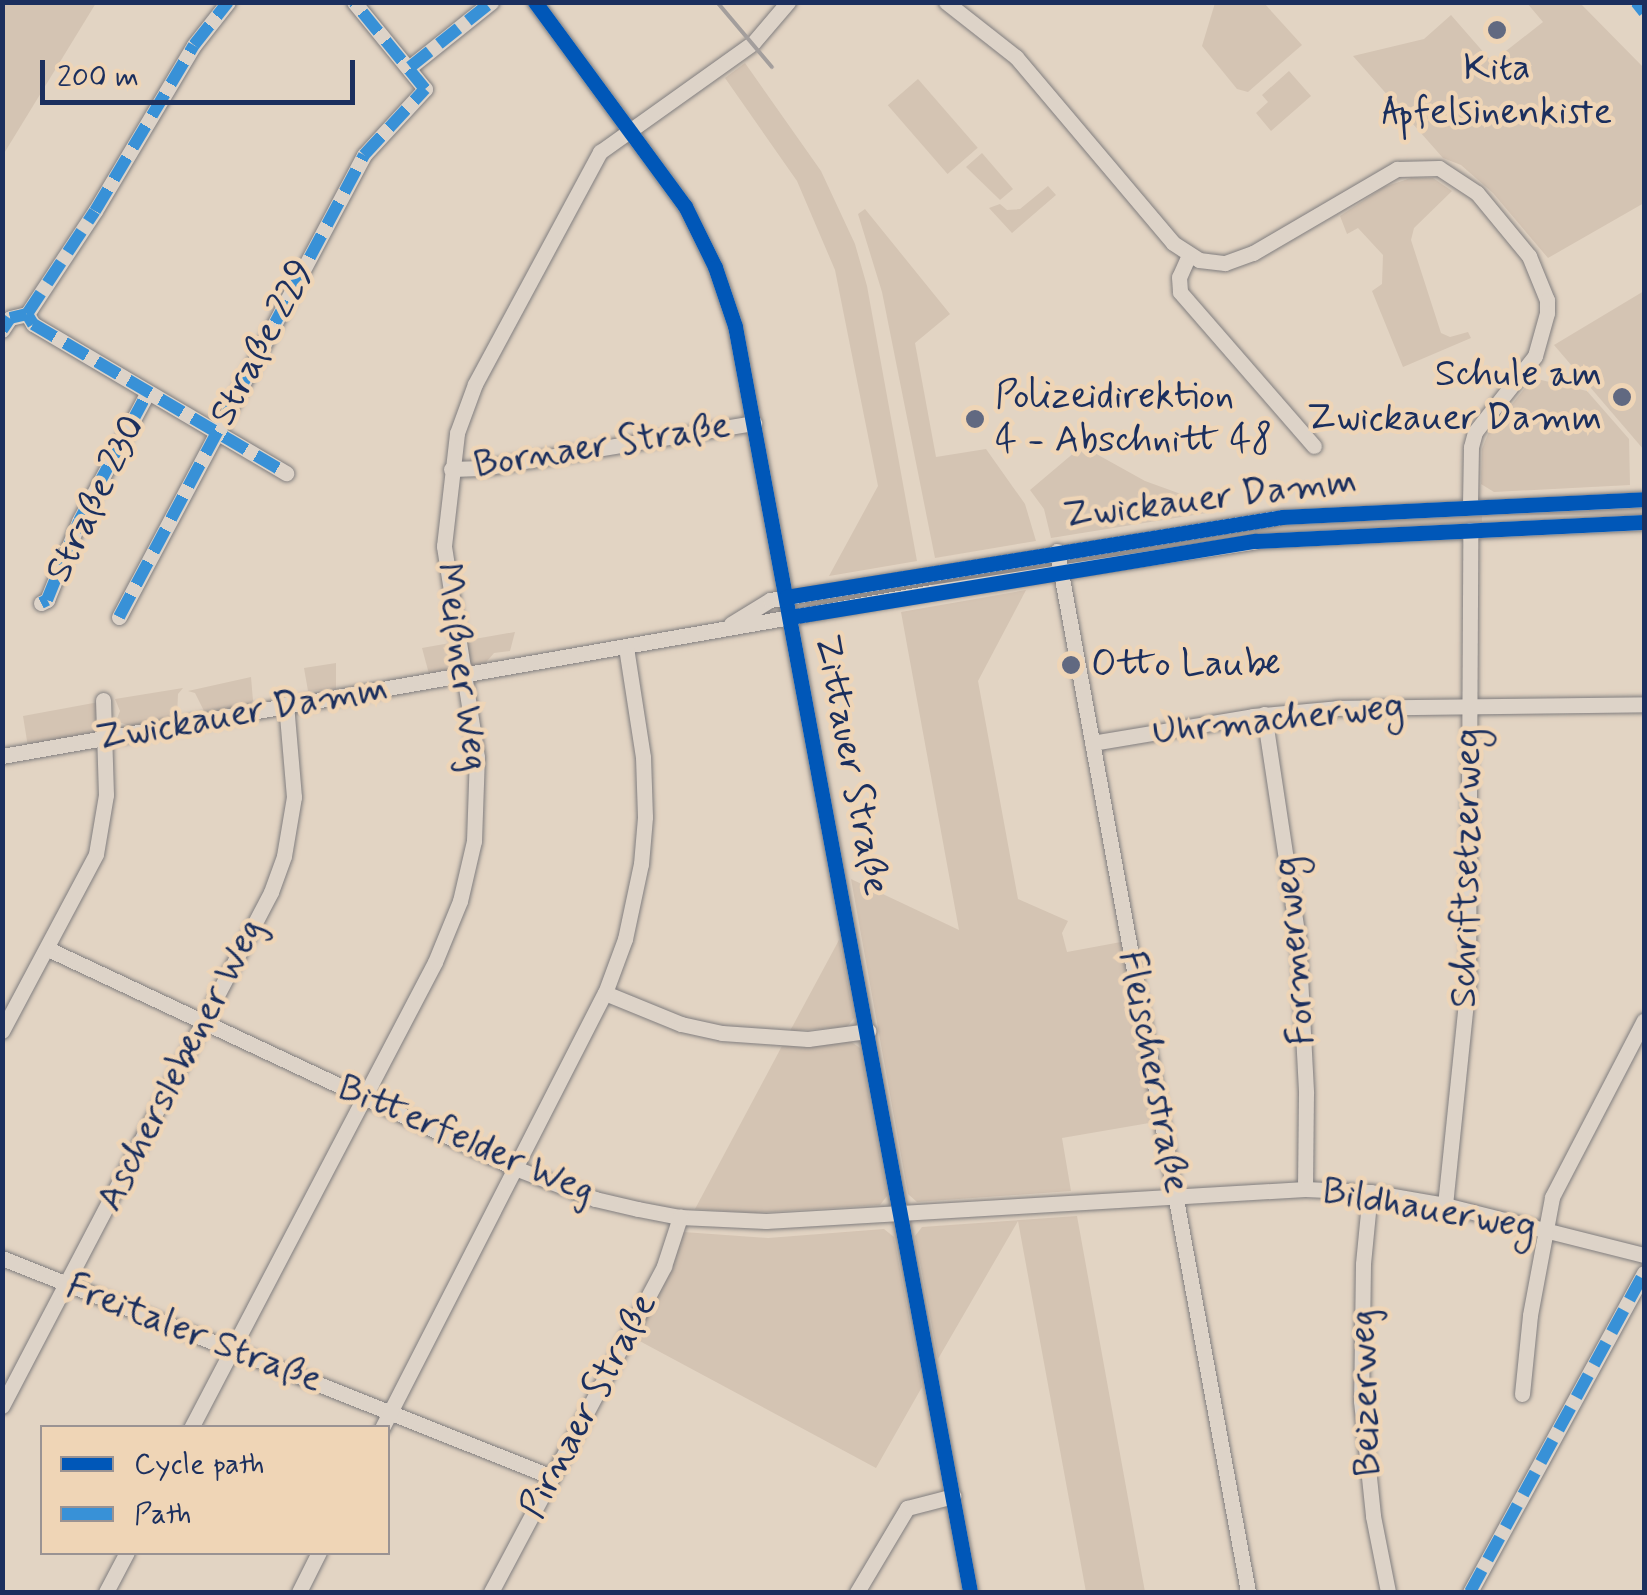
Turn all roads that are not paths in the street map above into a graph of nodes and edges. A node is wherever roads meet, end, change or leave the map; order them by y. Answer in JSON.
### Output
{"nodes":[{"id":1,"x":228,"y":2,"type":"edge"},
{"id":2,"x":354,"y":2,"type":"edge"},
{"id":3,"x":491,"y":2,"type":"edge"},
{"id":4,"x":535,"y":2,"type":"edge"},
{"id":5,"x":788,"y":2,"type":"edge"},
{"id":6,"x":946,"y":2,"type":"edge"},
{"id":7,"x":410,"y":66,"type":"junction"},
{"id":8,"x":632,"y":132,"type":"junction"},
{"id":9,"x":1189,"y":255,"type":"junction"},
{"id":10,"x":27,"y":314,"type":"junction"},
{"id":11,"x":2,"y":330,"type":"edge"},
{"id":12,"x":148,"y":392,"type":"junction"},
{"id":13,"x":754,"y":423,"type":"junction"},
{"id":14,"x":217,"y":431,"type":"junction"},
{"id":15,"x":1314,"y":446,"type":"dead end"},
{"id":16,"x":450,"y":468,"type":"junction"},
{"id":17,"x":286,"y":473,"type":"dead end"},
{"id":18,"x":1644,"y":500,"type":"edge"},
{"id":19,"x":1470,"y":506,"type":"junction"},
{"id":20,"x":1644,"y":522,"type":"edge"},
{"id":21,"x":1470,"y":530,"type":"junction"},
{"id":22,"x":1058,"y":550,"type":"junction"},
{"id":23,"x":1061,"y":571,"type":"junction"},
{"id":24,"x":786,"y":597,"type":"junction"},
{"id":25,"x":41,"y":603,"type":"dead end"},
{"id":26,"x":119,"y":617,"type":"dead end"},
{"id":27,"x":790,"y":617,"type":"junction"},
{"id":28,"x":718,"y":631,"type":"junction"},
{"id":29,"x":626,"y":647,"type":"junction"},
{"id":30,"x":462,"y":675,"type":"junction"},
{"id":31,"x":103,"y":700,"type":"dead end"},
{"id":32,"x":286,"y":704,"type":"junction"},
{"id":33,"x":1644,"y":704,"type":"edge"},
{"id":34,"x":1469,"y":705,"type":"junction"},
{"id":35,"x":1264,"y":714,"type":"junction"},
{"id":36,"x":107,"y":736,"type":"junction"},
{"id":37,"x":1092,"y":743,"type":"junction"},
{"id":38,"x":2,"y":756,"type":"edge"},
{"id":39,"x":48,"y":949,"type":"junction"},
{"id":40,"x":605,"y":992,"type":"junction"},
{"id":41,"x":9,"y":1003,"type":"edge"},
{"id":42,"x":1644,"y":1020,"type":"edge"},
{"id":43,"x":204,"y":1023,"type":"junction"},
{"id":44,"x":2,"y":1031,"type":"edge"},
{"id":45,"x":868,"y":1031,"type":"junction"},
{"id":46,"x":364,"y":1097,"type":"junction"},
{"id":47,"x":515,"y":1168,"type":"junction"},
{"id":48,"x":1304,"y":1189,"type":"junction"},
{"id":49,"x":1370,"y":1192,"type":"junction"},
{"id":50,"x":1176,"y":1196,"type":"junction"},
{"id":51,"x":1445,"y":1205,"type":"junction"},
{"id":52,"x":1032,"y":1206,"type":"joint"},
{"id":53,"x":901,"y":1214,"type":"junction"},
{"id":54,"x":680,"y":1217,"type":"junction"},
{"id":55,"x":1544,"y":1229,"type":"junction"},
{"id":56,"x":1644,"y":1255,"type":"edge"},
{"id":57,"x":2,"y":1258,"type":"edge"},
{"id":58,"x":1644,"y":1273,"type":"edge"},
{"id":59,"x":66,"y":1284,"type":"junction"},
{"id":60,"x":234,"y":1349,"type":"junction"},
{"id":61,"x":1522,"y":1394,"type":"dead end"},
{"id":62,"x":2,"y":1406,"type":"edge"},
{"id":63,"x":390,"y":1412,"type":"junction"},
{"id":64,"x":193,"y":1425,"type":"edge"},
{"id":65,"x":384,"y":1425,"type":"edge"},
{"id":66,"x":552,"y":1476,"type":"junction"},
{"id":67,"x":953,"y":1496,"type":"junction"},
{"id":68,"x":124,"y":1555,"type":"edge"},
{"id":69,"x":318,"y":1555,"type":"edge"},
{"id":70,"x":106,"y":1592,"type":"edge"},
{"id":71,"x":299,"y":1592,"type":"edge"},
{"id":72,"x":490,"y":1592,"type":"edge"},
{"id":73,"x":857,"y":1592,"type":"edge"},
{"id":74,"x":970,"y":1592,"type":"edge"},
{"id":75,"x":1248,"y":1592,"type":"edge"},
{"id":76,"x":1388,"y":1592,"type":"edge"},
{"id":77,"x":1470,"y":1592,"type":"edge"}],
"edges":[{"from":1,"to":10,"type":"street"},
{"from":2,"to":7,"type":"street"},
{"from":3,"to":7,"type":"street"},
{"from":4,"to":8,"type":"street","name":"Zittauer Straße"},
{"from":5,"to":8,"type":"street","name":"Meißner Weg"},
{"from":6,"to":9,"type":"street"},
{"from":7,"to":14,"type":"street","name":"Straße 229"},
{"from":8,"to":13,"type":"street","name":"Zittauer Straße"},
{"from":8,"to":16,"type":"street","name":"Meißner Weg"},
{"from":9,"to":15,"type":"street"},
{"from":9,"to":19,"type":"street"},
{"from":10,"to":11,"type":"street"},
{"from":10,"to":12,"type":"street"},
{"from":12,"to":14,"type":"street"},
{"from":12,"to":25,"type":"street","name":"Straße 230"},
{"from":13,"to":16,"type":"street","name":"Bornaer Straße"},
{"from":13,"to":24,"type":"street","name":"Zittauer Straße"},
{"from":14,"to":17,"type":"street"},
{"from":14,"to":26,"type":"street","name":"Straße 229"},
{"from":16,"to":30,"type":"street","name":"Meißner Weg"},
{"from":18,"to":19,"type":"street","name":"Zwickauer Damm"},
{"from":19,"to":22,"type":"street","name":"Zwickauer Damm"},
{"from":20,"to":21,"type":"street","name":"Zwickauer Damm"},
{"from":21,"to":23,"type":"street","name":"Zwickauer Damm"},
{"from":21,"to":34,"type":"street","name":"Schriftsetzerweg"},
{"from":22,"to":23,"type":"street","name":"Fleischerstraße"},
{"from":22,"to":24,"type":"street","name":"Zwickauer Damm"},
{"from":23,"to":27,"type":"street","name":"Zwickauer Damm"},
{"from":23,"to":37,"type":"street","name":"Fleischerstraße"},
{"from":24,"to":27,"type":"street","name":"Zittauer Straße"},
{"from":24,"to":28,"type":"street","name":"Zwickauer Damm"},
{"from":27,"to":28,"type":"street","name":"Zwickauer Damm"},
{"from":27,"to":45,"type":"street","name":"Zittauer Straße"},
{"from":28,"to":29,"type":"street","name":"Zwickauer Damm"},
{"from":29,"to":30,"type":"street","name":"Zwickauer Damm"},
{"from":29,"to":40,"type":"street"},
{"from":30,"to":32,"type":"street","name":"Zwickauer Damm"},
{"from":30,"to":46,"type":"street","name":"Meißner Weg"},
{"from":31,"to":36,"type":"street"},
{"from":32,"to":36,"type":"street","name":"Zwickauer Damm"},
{"from":32,"to":43,"type":"street","name":"Ascherslebener Weg"},
{"from":33,"to":34,"type":"street","name":"Uhrmacherweg"},
{"from":34,"to":35,"type":"street","name":"Uhrmacherweg"},
{"from":34,"to":51,"type":"street","name":"Schriftsetzerweg"},
{"from":35,"to":37,"type":"street","name":"Uhrmacherweg"},
{"from":35,"to":48,"type":"street","name":"Formerweg"},
{"from":36,"to":38,"type":"street","name":"Zwickauer Damm"},
{"from":36,"to":39,"type":"street"},
{"from":37,"to":50,"type":"street","name":"Fleischerstraße"},
{"from":39,"to":41,"type":"street"},
{"from":39,"to":43,"type":"street","name":"Bitterfelder Weg"},
{"from":40,"to":45,"type":"street"},
{"from":40,"to":47,"type":"street"},
{"from":41,"to":44,"type":"street"},
{"from":42,"to":55,"type":"street"},
{"from":43,"to":46,"type":"street","name":"Bitterfelder Weg"},
{"from":43,"to":59,"type":"street","name":"Ascherslebener Weg"},
{"from":45,"to":53,"type":"street","name":"Zittauer Straße"},
{"from":46,"to":47,"type":"street","name":"Bitterfelder Weg"},
{"from":46,"to":60,"type":"street","name":"Meißner Weg"},
{"from":47,"to":54,"type":"street","name":"Bitterfelder Weg"},
{"from":47,"to":63,"type":"street"},
{"from":48,"to":49,"type":"street","name":"Bildhauerweg"},
{"from":48,"to":50,"type":"street","name":"Bildhauerweg"},
{"from":49,"to":51,"type":"street","name":"Bildhauerweg"},
{"from":49,"to":76,"type":"street","name":"Beizerweg"},
{"from":50,"to":52,"type":"street","name":"Bildhauerweg"},
{"from":50,"to":75,"type":"street","name":"Fleischerstraße"},
{"from":51,"to":55,"type":"street","name":"Bildhauerweg"},
{"from":52,"to":53,"type":"street","name":"Bitterfelder Weg"},
{"from":53,"to":54,"type":"street","name":"Bitterfelder Weg"},
{"from":53,"to":67,"type":"street","name":"Zittauer Straße"},
{"from":54,"to":66,"type":"street","name":"Pirnaer Straße"},
{"from":55,"to":56,"type":"street","name":"Bildhauerweg"},
{"from":55,"to":61,"type":"street"},
{"from":57,"to":59,"type":"street","name":"Freitaler Straße"},
{"from":58,"to":77,"type":"street"},
{"from":59,"to":60,"type":"street","name":"Freitaler Straße"},
{"from":59,"to":62,"type":"street","name":"Ascherslebener Weg"},
{"from":60,"to":63,"type":"street","name":"Freitaler Straße"},
{"from":60,"to":64,"type":"street","name":"Meißner Weg"},
{"from":63,"to":65,"type":"street"},
{"from":63,"to":66,"type":"street","name":"Freitaler Straße"},
{"from":66,"to":72,"type":"street","name":"Pirnaer Straße"},
{"from":67,"to":73,"type":"street"},
{"from":67,"to":74,"type":"street","name":"Zittauer Straße"},
{"from":68,"to":70,"type":"street"},
{"from":69,"to":71,"type":"street"}]}
